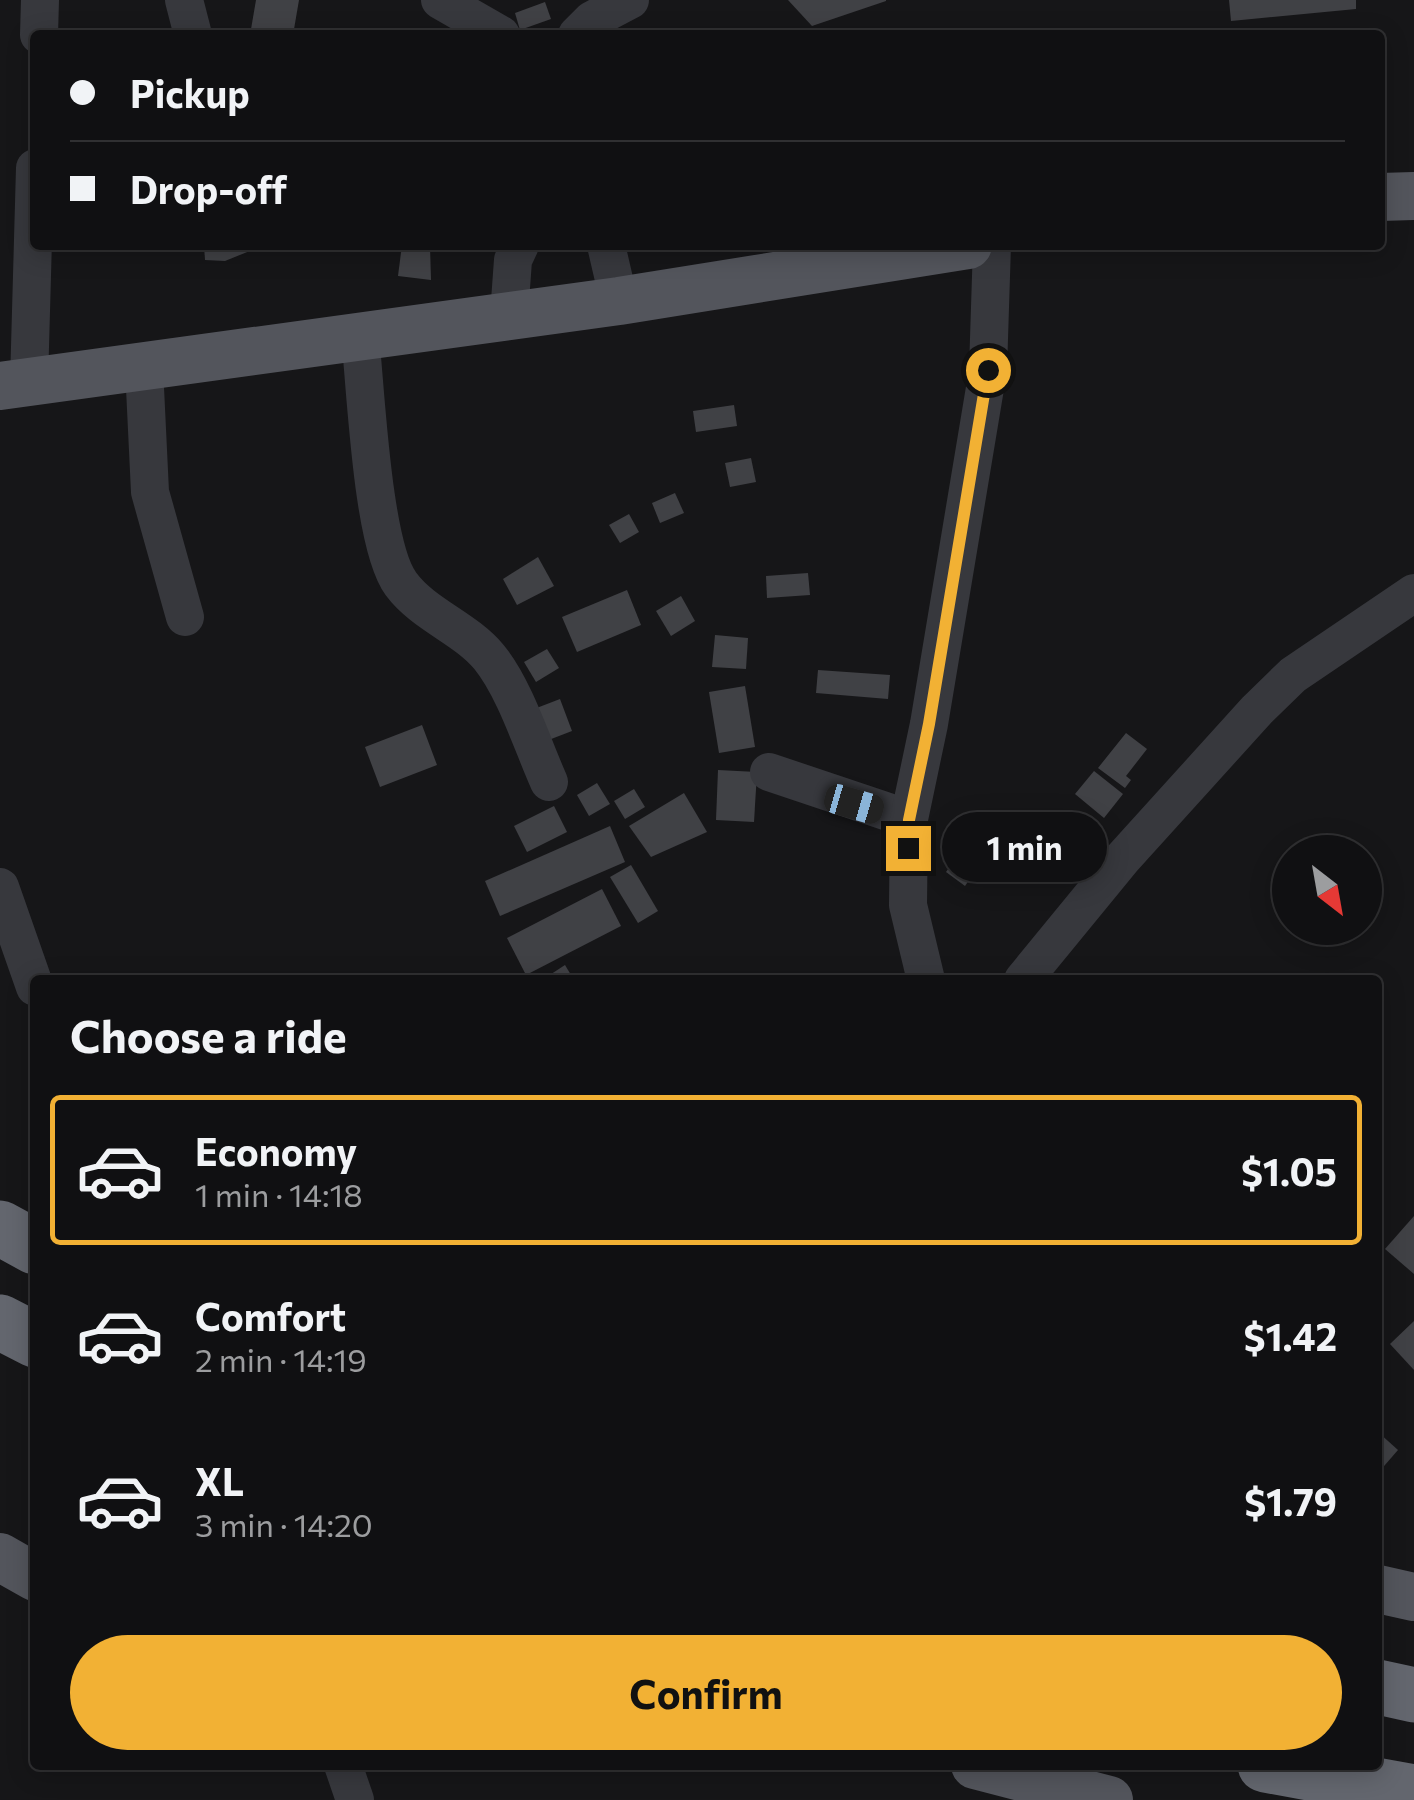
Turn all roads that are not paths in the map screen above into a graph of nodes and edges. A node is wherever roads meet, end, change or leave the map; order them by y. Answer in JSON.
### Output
{"nodes":[{"id":1,"x":40,"y":0,"type":"edge"},
{"id":2,"x":184,"y":0,"type":"edge"},
{"id":3,"x":440,"y":0,"type":"edge"},
{"id":4,"x":630,"y":0,"type":"edge"},
{"id":5,"x":38,"y":30,"type":"edge"},
{"id":6,"x":192,"y":30,"type":"edge"},
{"id":7,"x":492,"y":30,"type":"edge"},
{"id":8,"x":582,"y":30,"type":"edge"},
{"id":9,"x":1385,"y":196,"type":"edge"},
{"id":10,"x":1414,"y":196,"type":"edge"},
{"id":11,"x":30,"y":220,"type":"edge"},
{"id":12,"x":518,"y":250,"type":"edge"},
{"id":13,"x":607,"y":250,"type":"edge"},
{"id":14,"x":937,"y":250,"type":"edge"},
{"id":15,"x":992,"y":250,"type":"edge"},
{"id":16,"x":619,"y":301,"type":"junction"},
{"id":17,"x":509,"y":315,"type":"junction"},
{"id":18,"x":360,"y":336,"type":"junction"},
{"id":19,"x":144,"y":366,"type":"junction"},
{"id":20,"x":14,"y":385,"type":"edge"},
{"id":21,"x":1414,"y":594,"type":"edge"},
{"id":22,"x":185,"y":618,"type":"dead end"},
{"id":23,"x":769,"y":772,"type":"dead end"},
{"id":24,"x":548,"y":782,"type":"dead end"},
{"id":25,"x":909,"y":820,"type":"junction"},
{"id":26,"x":0,"y":887,"type":"edge"},
{"id":27,"x":31,"y":975,"type":"edge"},
{"id":28,"x":925,"y":975,"type":"edge"},
{"id":29,"x":1028,"y":975,"type":"edge"},
{"id":30,"x":0,"y":1228,"type":"edge"},
{"id":31,"x":30,"y":1244,"type":"edge"},
{"id":32,"x":0,"y":1322,"type":"edge"},
{"id":33,"x":30,"y":1337,"type":"edge"},
{"id":34,"x":0,"y":1557,"type":"edge"},
{"id":35,"x":30,"y":1574,"type":"edge"},
{"id":36,"x":1382,"y":1590,"type":"edge"},
{"id":37,"x":1414,"y":1596,"type":"edge"},
{"id":38,"x":1382,"y":1689,"type":"edge"},
{"id":39,"x":1414,"y":1695,"type":"edge"},
{"id":40,"x":345,"y":1770,"type":"edge"},
{"id":41,"x":994,"y":1770,"type":"edge"},
{"id":42,"x":1293,"y":1770,"type":"edge"},
{"id":43,"x":1414,"y":1792,"type":"edge"},
{"id":44,"x":356,"y":1800,"type":"edge"},
{"id":45,"x":1109,"y":1800,"type":"edge"}],
"edges":[{"from":1,"to":5,"type":"street"},
{"from":2,"to":6,"type":"street"},
{"from":3,"to":7,"type":"street"},
{"from":4,"to":8,"type":"street"},
{"from":9,"to":10,"type":"main road"},
{"from":11,"to":20,"type":"street"},
{"from":12,"to":17,"type":"street"},
{"from":13,"to":16,"type":"street"},
{"from":14,"to":16,"type":"main road"},
{"from":15,"to":25,"type":"street"},
{"from":16,"to":17,"type":"main road"},
{"from":17,"to":18,"type":"main road"},
{"from":18,"to":19,"type":"main road"},
{"from":18,"to":24,"type":"street"},
{"from":19,"to":20,"type":"main road"},
{"from":19,"to":22,"type":"street"},
{"from":21,"to":29,"type":"street"},
{"from":23,"to":25,"type":"street"},
{"from":25,"to":28,"type":"street"},
{"from":26,"to":27,"type":"street"},
{"from":30,"to":31,"type":"highway"},
{"from":32,"to":33,"type":"highway"},
{"from":34,"to":35,"type":"main road"},
{"from":36,"to":37,"type":"main road"},
{"from":38,"to":39,"type":"highway"},
{"from":40,"to":44,"type":"street"},
{"from":41,"to":45,"type":"main road"},
{"from":42,"to":43,"type":"highway"}]}
